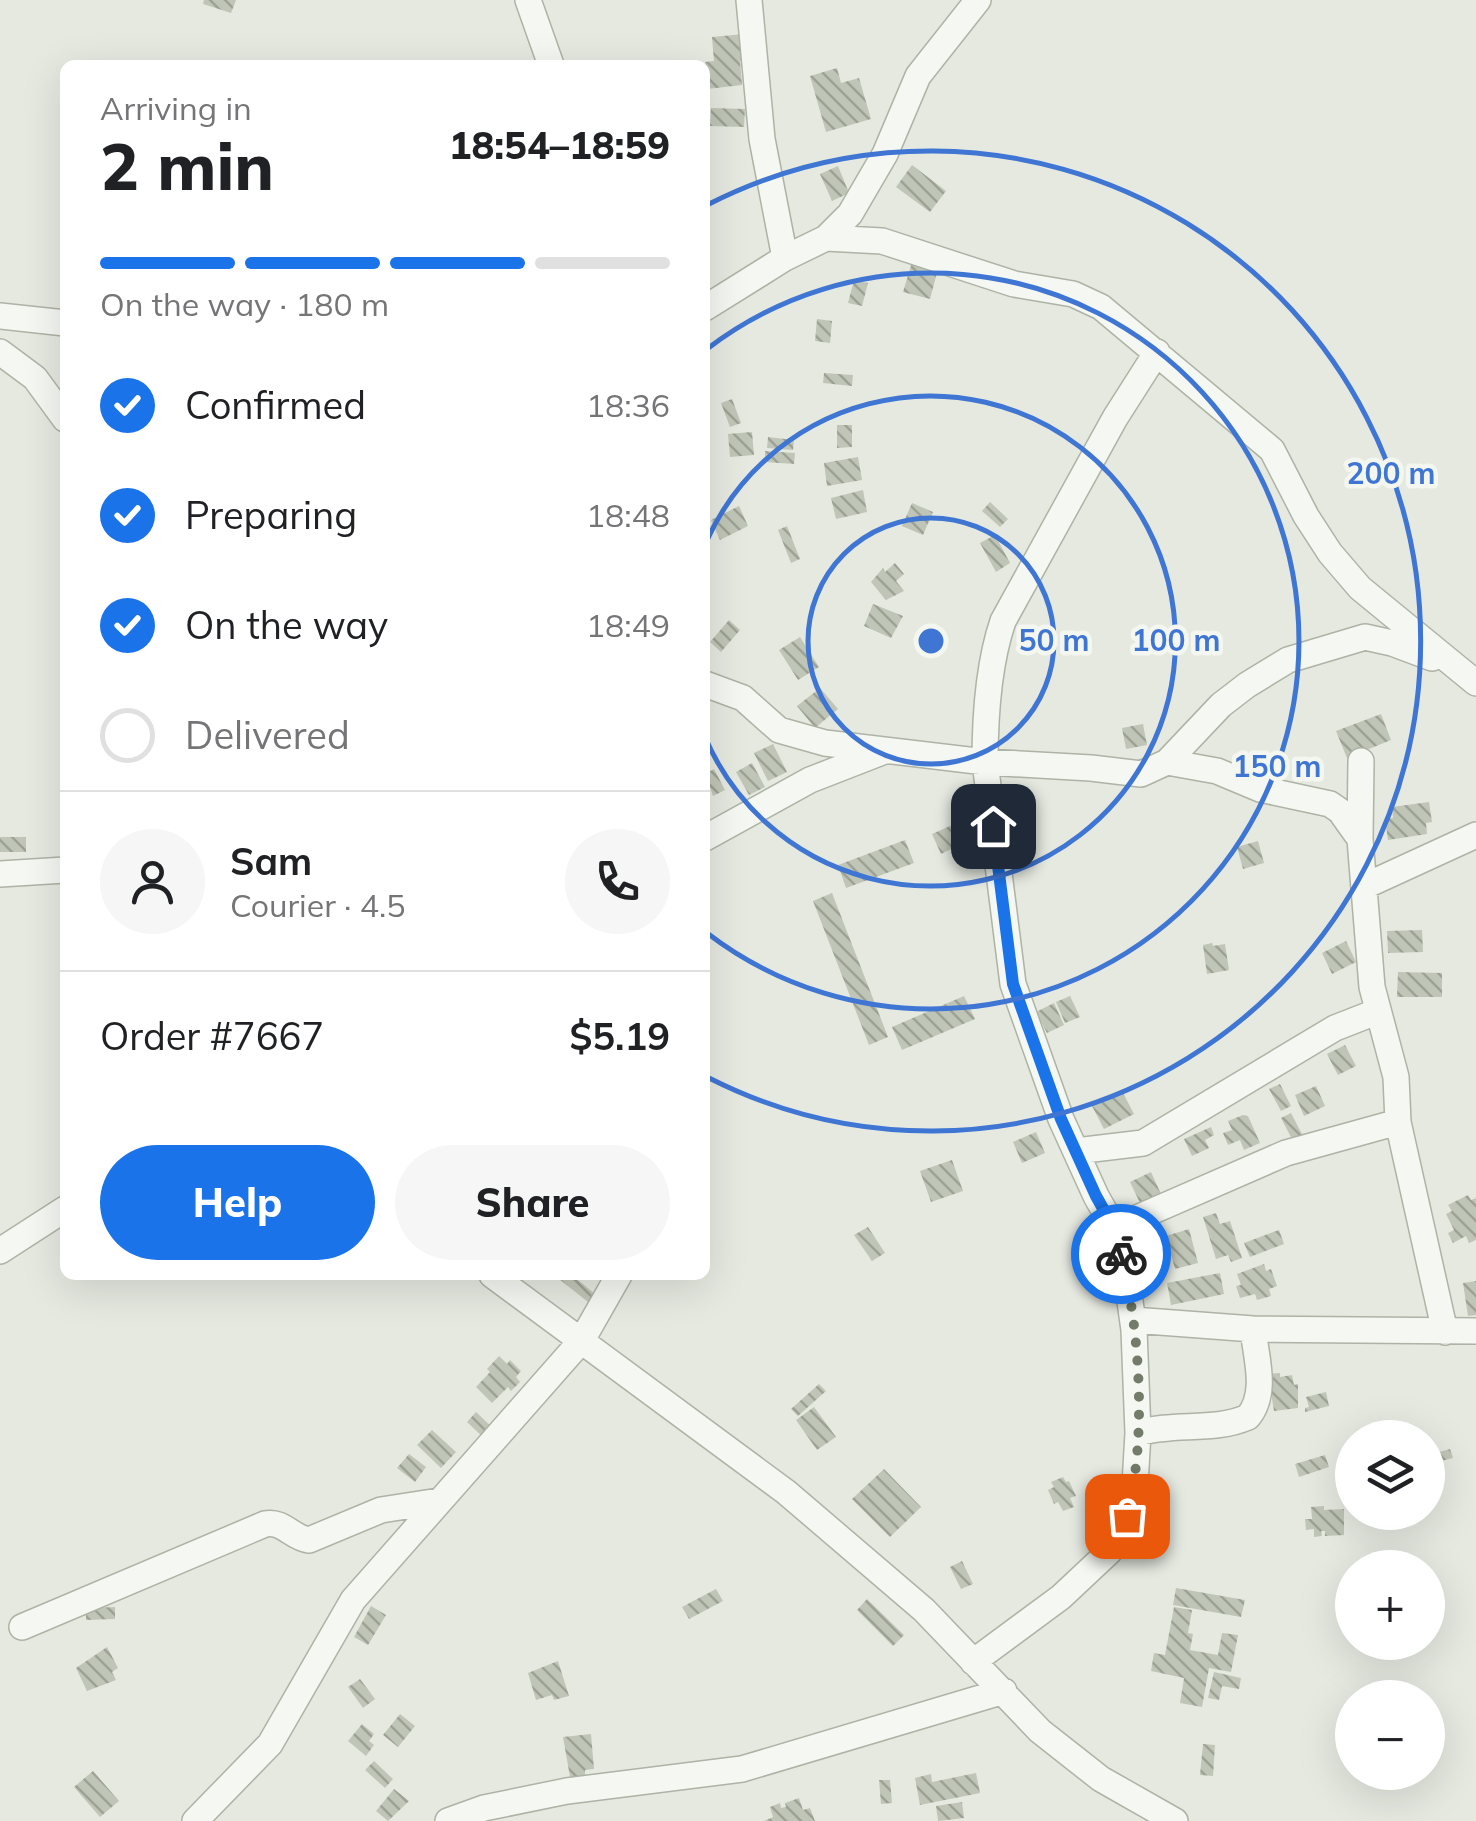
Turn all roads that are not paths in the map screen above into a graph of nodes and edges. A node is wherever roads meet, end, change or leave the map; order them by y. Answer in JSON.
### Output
{"nodes":[{"id":1,"x":528,"y":0,"type":"edge"},
{"id":2,"x":748,"y":0,"type":"edge"},
{"id":3,"x":978,"y":0,"type":"edge"},
{"id":4,"x":548,"y":60,"type":"edge"},
{"id":5,"x":826,"y":238,"type":"junction"},
{"id":6,"x":786,"y":258,"type":"junction"},
{"id":7,"x":710,"y":305,"type":"edge"},
{"id":8,"x":0,"y":316,"type":"edge"},
{"id":9,"x":60,"y":322,"type":"edge"},
{"id":10,"x":0,"y":352,"type":"edge"},
{"id":11,"x":1157,"y":352,"type":"junction"},
{"id":12,"x":60,"y":412,"type":"edge"},
{"id":13,"x":1454,"y":664,"type":"junction"},
{"id":14,"x":1476,"y":684,"type":"edge"},
{"id":15,"x":710,"y":685,"type":"edge"},
{"id":16,"x":887,"y":750,"type":"junction"},
{"id":17,"x":1361,"y":761,"type":"dead end"},
{"id":18,"x":985,"y":762,"type":"junction"},
{"id":19,"x":1167,"y":762,"type":"junction"},
{"id":20,"x":710,"y":835,"type":"edge"},
{"id":21,"x":1476,"y":836,"type":"edge"},
{"id":22,"x":1360,"y":839,"type":"junction"},
{"id":23,"x":60,"y":870,"type":"edge"},
{"id":24,"x":0,"y":874,"type":"edge"},
{"id":25,"x":1365,"y":886,"type":"junction"},
{"id":26,"x":1376,"y":1012,"type":"junction"},
{"id":27,"x":1398,"y":1122,"type":"junction"},
{"id":28,"x":1076,"y":1152,"type":"junction"},
{"id":29,"x":60,"y":1211,"type":"edge"},
{"id":30,"x":1114,"y":1228,"type":"junction"},
{"id":31,"x":0,"y":1251,"type":"edge"},
{"id":32,"x":499,"y":1280,"type":"edge"},
{"id":33,"x":616,"y":1280,"type":"edge"},
{"id":34,"x":1133,"y":1320,"type":"junction"},
{"id":35,"x":1252,"y":1330,"type":"junction"},
{"id":36,"x":1476,"y":1331,"type":"edge"},
{"id":37,"x":1445,"y":1332,"type":"junction"},
{"id":38,"x":582,"y":1340,"type":"junction"},
{"id":39,"x":1138,"y":1433,"type":"junction"},
{"id":40,"x":438,"y":1501,"type":"junction"},
{"id":41,"x":22,"y":1626,"type":"dead end"},
{"id":42,"x":973,"y":1662,"type":"junction"},
{"id":43,"x":1004,"y":1691,"type":"junction"},
{"id":44,"x":195,"y":1821,"type":"edge"},
{"id":45,"x":448,"y":1821,"type":"edge"},
{"id":46,"x":1175,"y":1821,"type":"edge"}],
"edges":[{"from":1,"to":4,"type":"street"},
{"from":2,"to":6,"type":"street"},
{"from":3,"to":5,"type":"street"},
{"from":5,"to":6,"type":"street"},
{"from":5,"to":11,"type":"street"},
{"from":6,"to":7,"type":"street"},
{"from":8,"to":9,"type":"street"},
{"from":10,"to":12,"type":"street"},
{"from":11,"to":13,"type":"street"},
{"from":11,"to":18,"type":"street"},
{"from":13,"to":14,"type":"street"},
{"from":13,"to":19,"type":"street"},
{"from":15,"to":16,"type":"street"},
{"from":16,"to":18,"type":"street"},
{"from":16,"to":20,"type":"street"},
{"from":17,"to":22,"type":"street"},
{"from":18,"to":19,"type":"street"},
{"from":18,"to":28,"type":"street"},
{"from":19,"to":22,"type":"street"},
{"from":21,"to":25,"type":"street"},
{"from":22,"to":25,"type":"street"},
{"from":23,"to":24,"type":"street"},
{"from":25,"to":26,"type":"street"},
{"from":26,"to":27,"type":"street"},
{"from":26,"to":28,"type":"street"},
{"from":27,"to":30,"type":"street"},
{"from":27,"to":37,"type":"street"},
{"from":28,"to":30,"type":"street"},
{"from":29,"to":31,"type":"street"},
{"from":30,"to":34,"type":"street"},
{"from":32,"to":38,"type":"street"},
{"from":33,"to":38,"type":"street"},
{"from":34,"to":35,"type":"street"},
{"from":34,"to":39,"type":"street"},
{"from":35,"to":37,"type":"street"},
{"from":35,"to":39,"type":"street"},
{"from":36,"to":37,"type":"street"},
{"from":38,"to":40,"type":"street"},
{"from":38,"to":42,"type":"street"},
{"from":39,"to":42,"type":"street"},
{"from":40,"to":41,"type":"street"},
{"from":40,"to":44,"type":"street"},
{"from":42,"to":43,"type":"street"},
{"from":43,"to":45,"type":"street"},
{"from":43,"to":46,"type":"street"}]}
